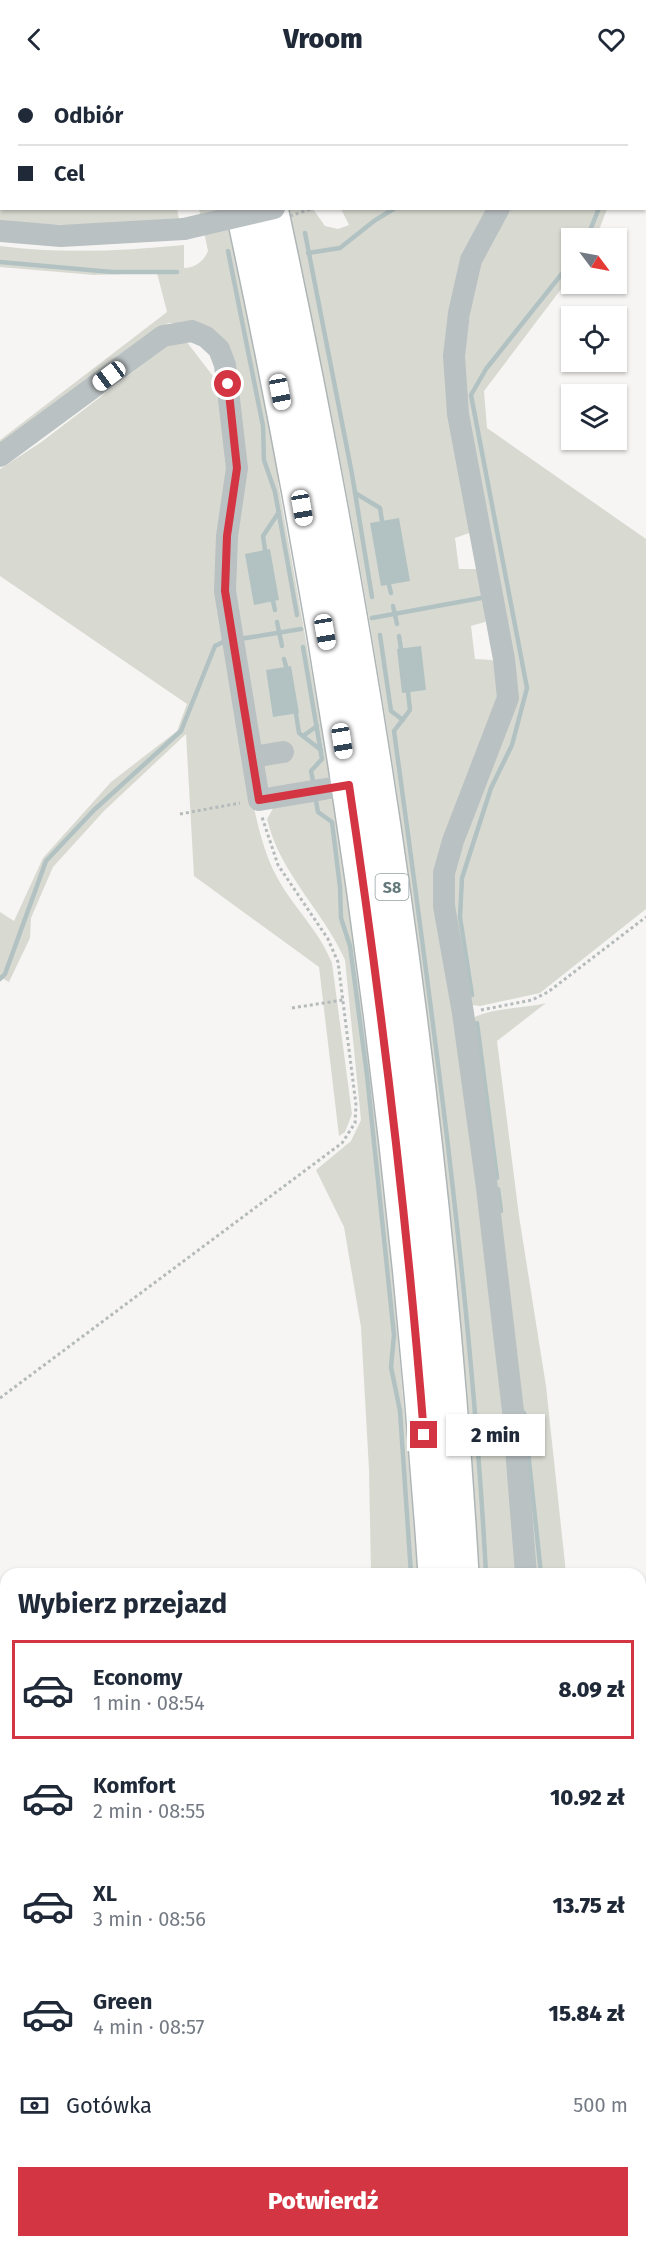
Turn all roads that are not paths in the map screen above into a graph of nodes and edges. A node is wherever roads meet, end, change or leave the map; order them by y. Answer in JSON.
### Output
{"nodes":[{"id":1,"x":242,"y":210,"type":"edge"},
{"id":2,"x":264,"y":210,"type":"edge"},
{"id":3,"x":272,"y":210,"type":"edge"},
{"id":4,"x":498,"y":210,"type":"edge"},
{"id":5,"x":0,"y":231,"type":"edge"},
{"id":6,"x":0,"y":456,"type":"edge"},
{"id":7,"x":283,"y":752,"type":"dead end"},
{"id":8,"x":253,"y":757,"type":"junction"},
{"id":9,"x":349,"y":785,"type":"junction"},
{"id":10,"x":435,"y":1568,"type":"edge"},
{"id":11,"x":462,"y":1568,"type":"edge"},
{"id":12,"x":526,"y":1568,"type":"edge"}],
"edges":[{"from":1,"to":9,"type":"highway","number":"S8"},
{"from":2,"to":5,"type":"street","bridge":true},
{"from":3,"to":11,"type":"highway","number":"S8"},
{"from":4,"to":12,"type":"street"},
{"from":6,"to":8,"type":"street"},
{"from":7,"to":8,"type":"street"},
{"from":8,"to":9,"type":"street"},
{"from":9,"to":10,"type":"highway","number":"S8"}]}
